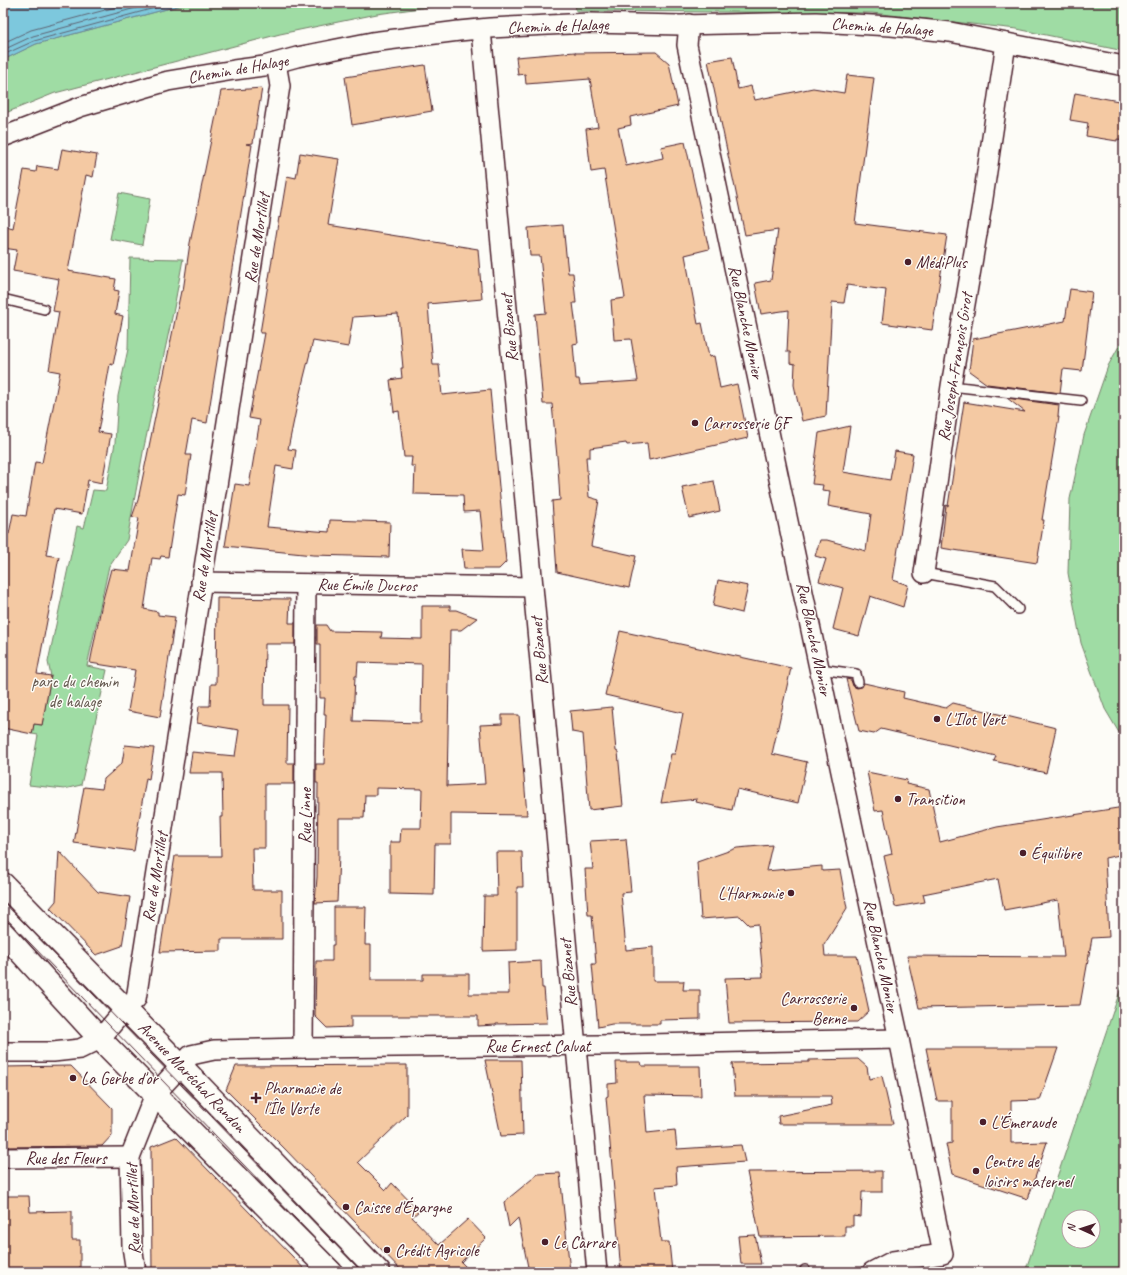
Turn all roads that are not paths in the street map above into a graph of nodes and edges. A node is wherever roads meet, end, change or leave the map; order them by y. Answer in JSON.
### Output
{"nodes":[{"id":1,"x":689,"y":24,"type":"junction"},
{"id":2,"x":481,"y":30,"type":"junction"},
{"id":3,"x":1006,"y":43,"type":"junction"},
{"id":4,"x":276,"y":63,"type":"junction"},
{"id":5,"x":1124,"y":66,"type":"edge"},
{"id":6,"x":3,"y":137,"type":"edge"},
{"id":7,"x":3,"y":299,"type":"edge"},
{"id":8,"x":44,"y":309,"type":"dead end"},
{"id":9,"x":951,"y":386,"type":"junction"},
{"id":10,"x":1081,"y":401,"type":"dead end"},
{"id":11,"x":924,"y":573,"type":"joint"},
{"id":12,"x":201,"y":582,"type":"junction"},
{"id":13,"x":306,"y":584,"type":"junction"},
{"id":14,"x":533,"y":587,"type":"junction"},
{"id":15,"x":1018,"y":609,"type":"dead end"},
{"id":16,"x":820,"y":669,"type":"junction"},
{"id":17,"x":858,"y":682,"type":"dead end"},
{"id":18,"x":3,"y":884,"type":"edge"},
{"id":19,"x":3,"y":933,"type":"edge"},
{"id":20,"x":125,"y":1009,"type":"junction"},
{"id":21,"x":100,"y":1039,"type":"junction"},
{"id":22,"x":899,"y":1039,"type":"junction"},
{"id":23,"x":575,"y":1046,"type":"junction"},
{"id":24,"x":303,"y":1048,"type":"junction"},
{"id":25,"x":3,"y":1052,"type":"edge"},
{"id":26,"x":181,"y":1066,"type":"junction"},
{"id":27,"x":155,"y":1094,"type":"junction"},
{"id":28,"x":130,"y":1157,"type":"junction"},
{"id":29,"x":3,"y":1158,"type":"edge"},
{"id":30,"x":136,"y":1272,"type":"edge"},
{"id":31,"x":331,"y":1272,"type":"edge"},
{"id":32,"x":379,"y":1272,"type":"edge"},
{"id":33,"x":596,"y":1272,"type":"edge"},
{"id":34,"x":872,"y":1272,"type":"edge"}],
"edges":[{"from":1,"to":2,"type":"street","name":"Chemin de Halage"},
{"from":1,"to":3,"type":"street","name":"Chemin de Halage"},
{"from":1,"to":16,"type":"street","name":"Rue Blanche Monier"},
{"from":2,"to":4,"type":"street","name":"Chemin de Halage"},
{"from":2,"to":14,"type":"street","name":"Rue Bizanet"},
{"from":3,"to":5,"type":"street","name":"Chemin de Halage"},
{"from":3,"to":9,"type":"street","name":"Rue Joseph-François Girot"},
{"from":4,"to":6,"type":"street","name":"Chemin de Halage"},
{"from":4,"to":12,"type":"street","name":"Rue de Mortillet"},
{"from":7,"to":8,"type":"lane"},
{"from":9,"to":10,"type":"lane"},
{"from":9,"to":11,"type":"street","name":"Rue Joseph-François Girot"},
{"from":11,"to":15,"type":"lane"},
{"from":12,"to":13,"type":"street","name":"Rue Émile Ducros"},
{"from":12,"to":20,"type":"street","name":"Rue de Mortillet"},
{"from":13,"to":14,"type":"street","name":"Rue Émile Ducros"},
{"from":13,"to":24,"type":"street","name":"Rue Linne"},
{"from":14,"to":23,"type":"street","name":"Rue Bizanet"},
{"from":16,"to":17,"type":"lane"},
{"from":16,"to":22,"type":"street","name":"Rue Blanche Monier"},
{"from":18,"to":20,"type":"street","name":"Avenue Maréchal Randon"},
{"from":19,"to":21,"type":"street"},
{"from":20,"to":21,"type":"street","name":"Rue de Mortillet"},
{"from":20,"to":26,"type":"street","name":"Avenue Maréchal Randon"},
{"from":21,"to":25,"type":"street"},
{"from":21,"to":27,"type":"street"},
{"from":22,"to":23,"type":"street","name":"Rue Ernest Calvat"},
{"from":22,"to":34,"type":"street","name":"Rue Blanche Monier"},
{"from":23,"to":24,"type":"street","name":"Rue Ernest Calvat"},
{"from":23,"to":33,"type":"street","name":"Rue Bizanet"},
{"from":24,"to":26,"type":"street","name":"Rue Ernest Calvat"},
{"from":26,"to":27,"type":"street","name":"Rue de Mortillet"},
{"from":26,"to":32,"type":"street","name":"Avenue Maréchal Randon"},
{"from":27,"to":28,"type":"street","name":"Rue de Mortillet"},
{"from":27,"to":31,"type":"street"},
{"from":28,"to":29,"type":"street","name":"Rue des Fleurs"},
{"from":28,"to":30,"type":"street","name":"Rue de Mortillet"}]}
